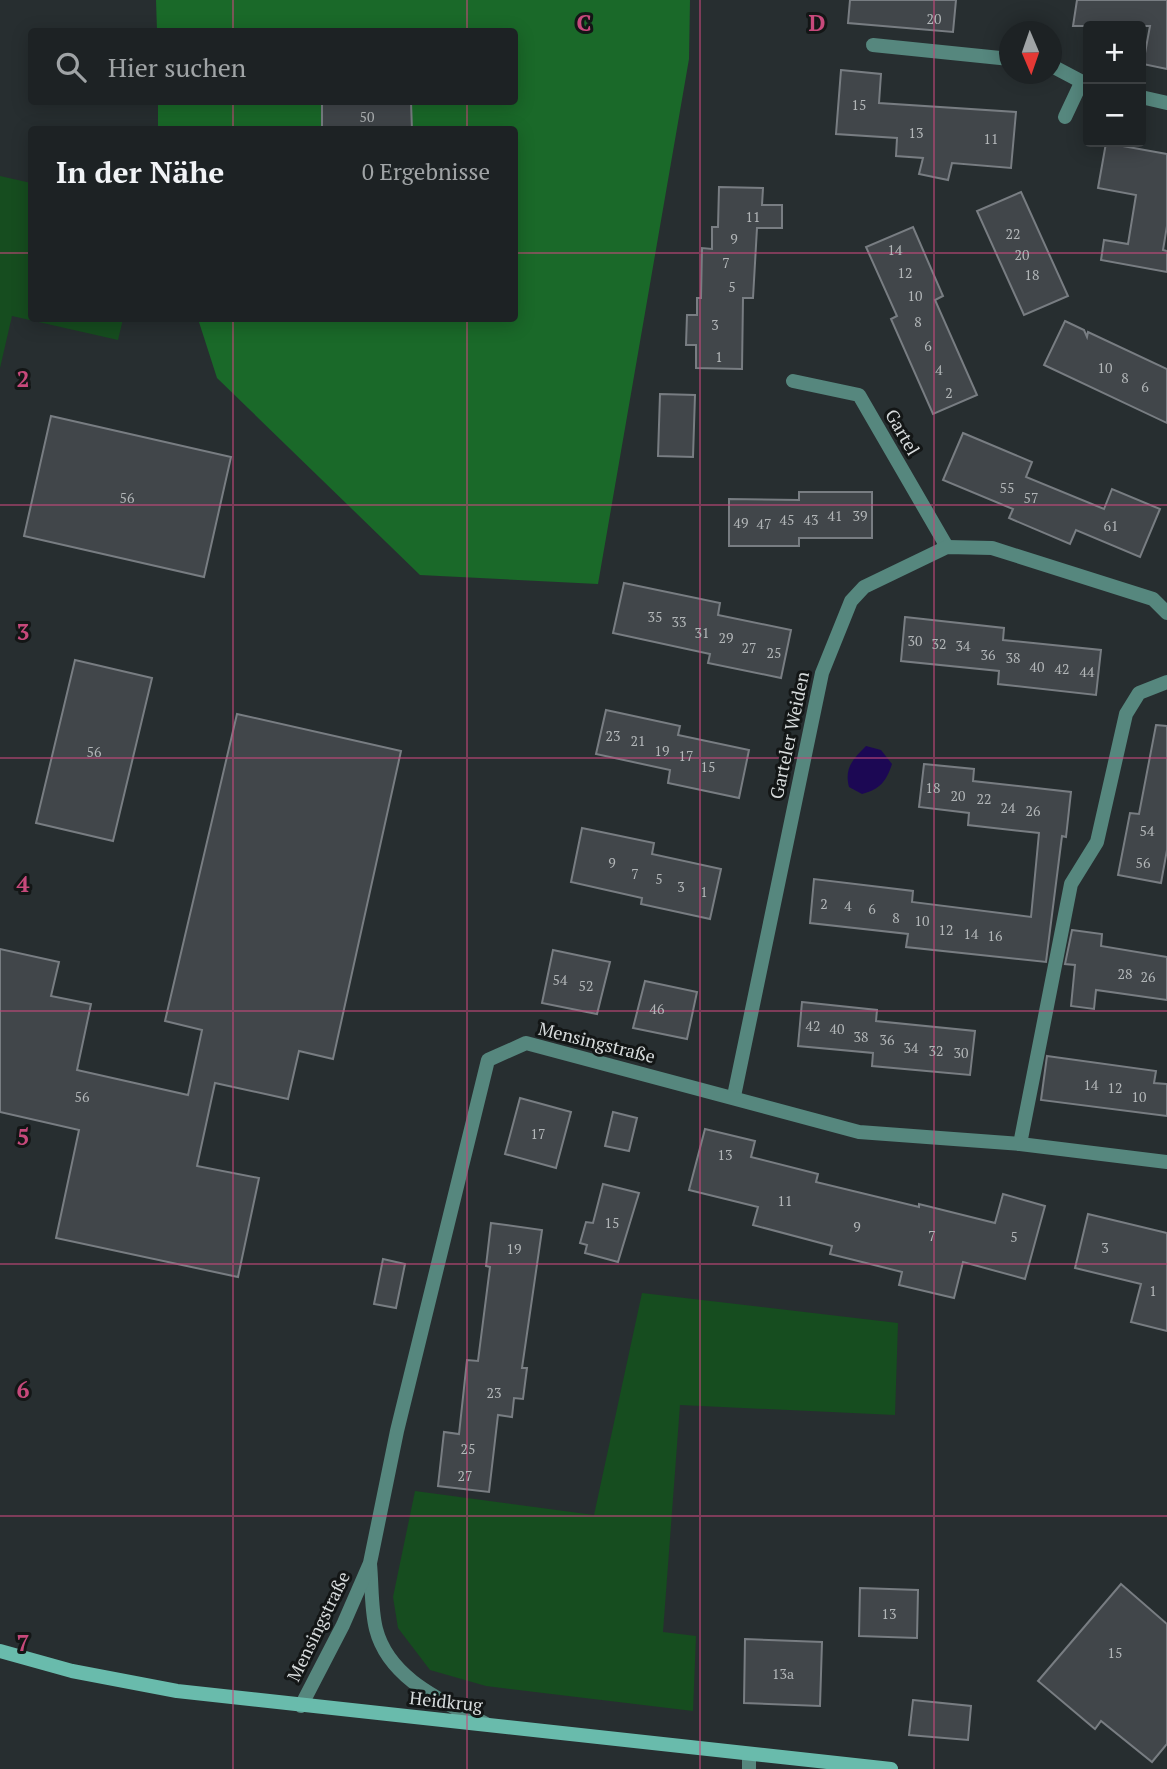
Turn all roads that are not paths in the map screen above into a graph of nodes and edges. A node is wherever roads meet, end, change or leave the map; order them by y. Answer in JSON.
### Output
{"nodes":[{"id":1,"x":873,"y":46,"type":"dead end"},
{"id":2,"x":999,"y":58,"type":"edge"},
{"id":3,"x":1062,"y":72,"type":"edge"},
{"id":4,"x":1083,"y":83,"type":"edge"},
{"id":5,"x":1083,"y":86,"type":"edge"},
{"id":6,"x":1146,"y":98,"type":"edge"},
{"id":7,"x":1167,"y":103,"type":"edge"},
{"id":8,"x":1065,"y":117,"type":"dead end"},
{"id":9,"x":793,"y":381,"type":"dead end"},
{"id":10,"x":947,"y":547,"type":"junction"},
{"id":11,"x":1167,"y":613,"type":"edge"},
{"id":12,"x":1167,"y":682,"type":"edge"},
{"id":13,"x":734,"y":1096,"type":"junction"},
{"id":14,"x":1020,"y":1144,"type":"junction"},
{"id":15,"x":1167,"y":1162,"type":"edge"},
{"id":16,"x":370,"y":1563,"type":"junction"},
{"id":17,"x":0,"y":1651,"type":"edge"},
{"id":18,"x":301,"y":1706,"type":"junction"},
{"id":19,"x":486,"y":1724,"type":"junction"},
{"id":20,"x":749,"y":1762,"type":"edge"},
{"id":21,"x":891,"y":1769,"type":"edge"}],
"edges":[{"from":1,"to":2,"type":"street"},
{"from":3,"to":4,"type":"street"},
{"from":5,"to":8,"type":"street"},
{"from":6,"to":7,"type":"street"},
{"from":9,"to":10,"type":"street","name":"Gartel"},
{"from":10,"to":11,"type":"street","name":"Garteler Weiden"},
{"from":10,"to":13,"type":"street","name":"Garteler Weiden"},
{"from":12,"to":14,"type":"street"},
{"from":13,"to":14,"type":"street","name":"Mensingstraße"},
{"from":13,"to":16,"type":"street","name":"Mensingstraße"},
{"from":14,"to":15,"type":"street","name":"Mensingstraße"},
{"from":16,"to":18,"type":"street","name":"Mensingstraße"},
{"from":16,"to":19,"type":"street","name":"Mensingstraße"},
{"from":17,"to":18,"type":"main road","name":"Heidkrug"},
{"from":18,"to":19,"type":"main road","name":"Heidkrug"},
{"from":19,"to":20,"type":"main road","name":"Heidkrug"},
{"from":20,"to":21,"type":"main road","name":"Heidkrug"}]}
